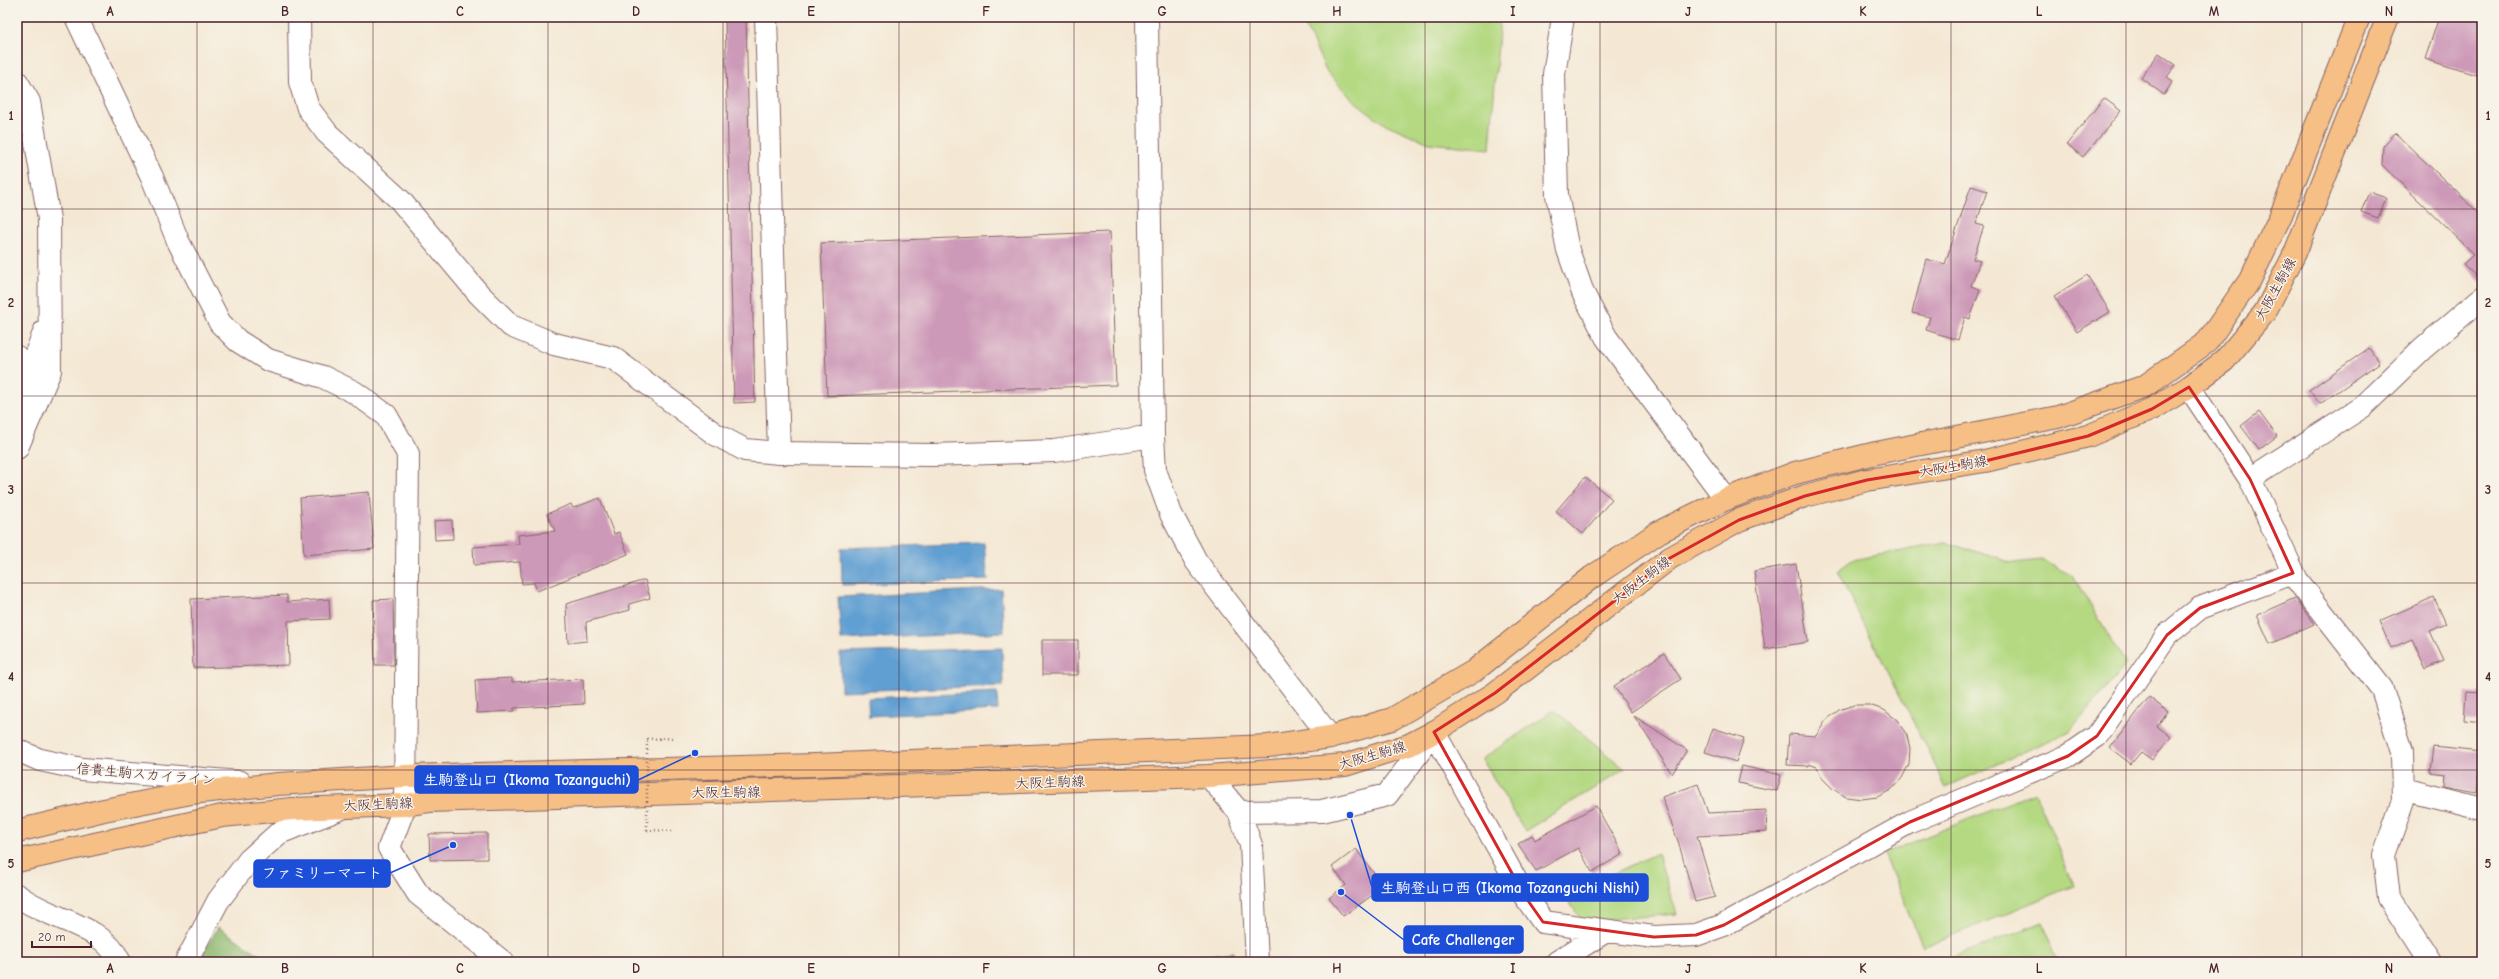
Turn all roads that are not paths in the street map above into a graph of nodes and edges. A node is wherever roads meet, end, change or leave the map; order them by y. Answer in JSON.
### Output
{"nodes":[{"id":1,"x":76,"y":17,"type":"edge"},
{"id":2,"x":299,"y":17,"type":"edge"},
{"id":3,"x":766,"y":17,"type":"edge"},
{"id":4,"x":1147,"y":17,"type":"edge"},
{"id":5,"x":1563,"y":17,"type":"edge"},
{"id":6,"x":2359,"y":17,"type":"edge"},
{"id":7,"x":2388,"y":17,"type":"edge"},
{"id":8,"x":17,"y":82,"type":"edge"},
{"id":9,"x":2482,"y":298,"type":"edge"},
{"id":10,"x":48,"y":321,"type":"junction"},
{"id":11,"x":2189,"y":387,"type":"junction"},
{"id":12,"x":17,"y":403,"type":"edge"},
{"id":13,"x":1153,"y":436,"type":"junction"},
{"id":14,"x":17,"y":448,"type":"edge"},
{"id":15,"x":779,"y":453,"type":"junction"},
{"id":16,"x":2250,"y":479,"type":"junction"},
{"id":17,"x":1726,"y":499,"type":"junction"},
{"id":18,"x":2293,"y":573,"type":"junction"},
{"id":19,"x":1434,"y":732,"type":"junction"},
{"id":20,"x":1330,"y":737,"type":"junction"},
{"id":21,"x":17,"y":750,"type":"edge"},
{"id":22,"x":405,"y":776,"type":"junction"},
{"id":23,"x":1209,"y":776,"type":"junction"},
{"id":24,"x":278,"y":784,"type":"junction"},
{"id":25,"x":2403,"y":789,"type":"junction"},
{"id":26,"x":405,"y":804,"type":"junction"},
{"id":27,"x":349,"y":806,"type":"junction"},
{"id":28,"x":2482,"y":809,"type":"edge"},
{"id":29,"x":1239,"y":812,"type":"junction"},
{"id":30,"x":17,"y":831,"type":"edge"},
{"id":31,"x":17,"y":861,"type":"edge"},
{"id":32,"x":17,"y":895,"type":"edge"},
{"id":33,"x":1606,"y":931,"type":"junction"},
{"id":34,"x":120,"y":962,"type":"edge"},
{"id":35,"x":186,"y":962,"type":"edge"},
{"id":36,"x":503,"y":962,"type":"edge"},
{"id":37,"x":1257,"y":962,"type":"edge"},
{"id":38,"x":1557,"y":962,"type":"edge"},
{"id":39,"x":2430,"y":962,"type":"edge"}],
"edges":[{"from":1,"to":22,"type":"street"},
{"from":2,"to":15,"type":"street"},
{"from":3,"to":15,"type":"street"},
{"from":4,"to":13,"type":"street"},
{"from":5,"to":17,"type":"street"},
{"from":6,"to":17,"type":"main road","name":"大阪生駒線"},
{"from":7,"to":11,"type":"main road","name":"大阪生駒線"},
{"from":8,"to":10,"type":"street"},
{"from":9,"to":16,"type":"street"},
{"from":10,"to":12,"type":"street"},
{"from":10,"to":14,"type":"street"},
{"from":11,"to":16,"type":"street"},
{"from":11,"to":19,"type":"main road","name":"大阪生駒線"},
{"from":13,"to":15,"type":"street"},
{"from":13,"to":20,"type":"street"},
{"from":16,"to":18,"type":"street"},
{"from":17,"to":20,"type":"main road","name":"大阪生駒線"},
{"from":18,"to":25,"type":"street"},
{"from":18,"to":33,"type":"street"},
{"from":19,"to":23,"type":"main road","name":"大阪生駒線"},
{"from":19,"to":29,"type":"street"},
{"from":19,"to":33,"type":"street"},
{"from":20,"to":22,"type":"main road","name":"大阪生駒線"},
{"from":21,"to":24,"type":"street","name":"信貴生駒スカイライン"},
{"from":22,"to":24,"type":"main road","name":"大阪生駒線"},
{"from":22,"to":26,"type":"street"},
{"from":23,"to":26,"type":"main road","name":"大阪生駒線"},
{"from":23,"to":29,"type":"street"},
{"from":24,"to":30,"type":"main road","name":"大阪生駒線"},
{"from":25,"to":28,"type":"street"},
{"from":25,"to":39,"type":"street"},
{"from":26,"to":27,"type":"main road","name":"大阪生駒線"},
{"from":26,"to":36,"type":"street"},
{"from":27,"to":31,"type":"main road","name":"大阪生駒線"},
{"from":27,"to":35,"type":"street"},
{"from":29,"to":37,"type":"street"},
{"from":32,"to":34,"type":"street"},
{"from":33,"to":38,"type":"street"}]}
